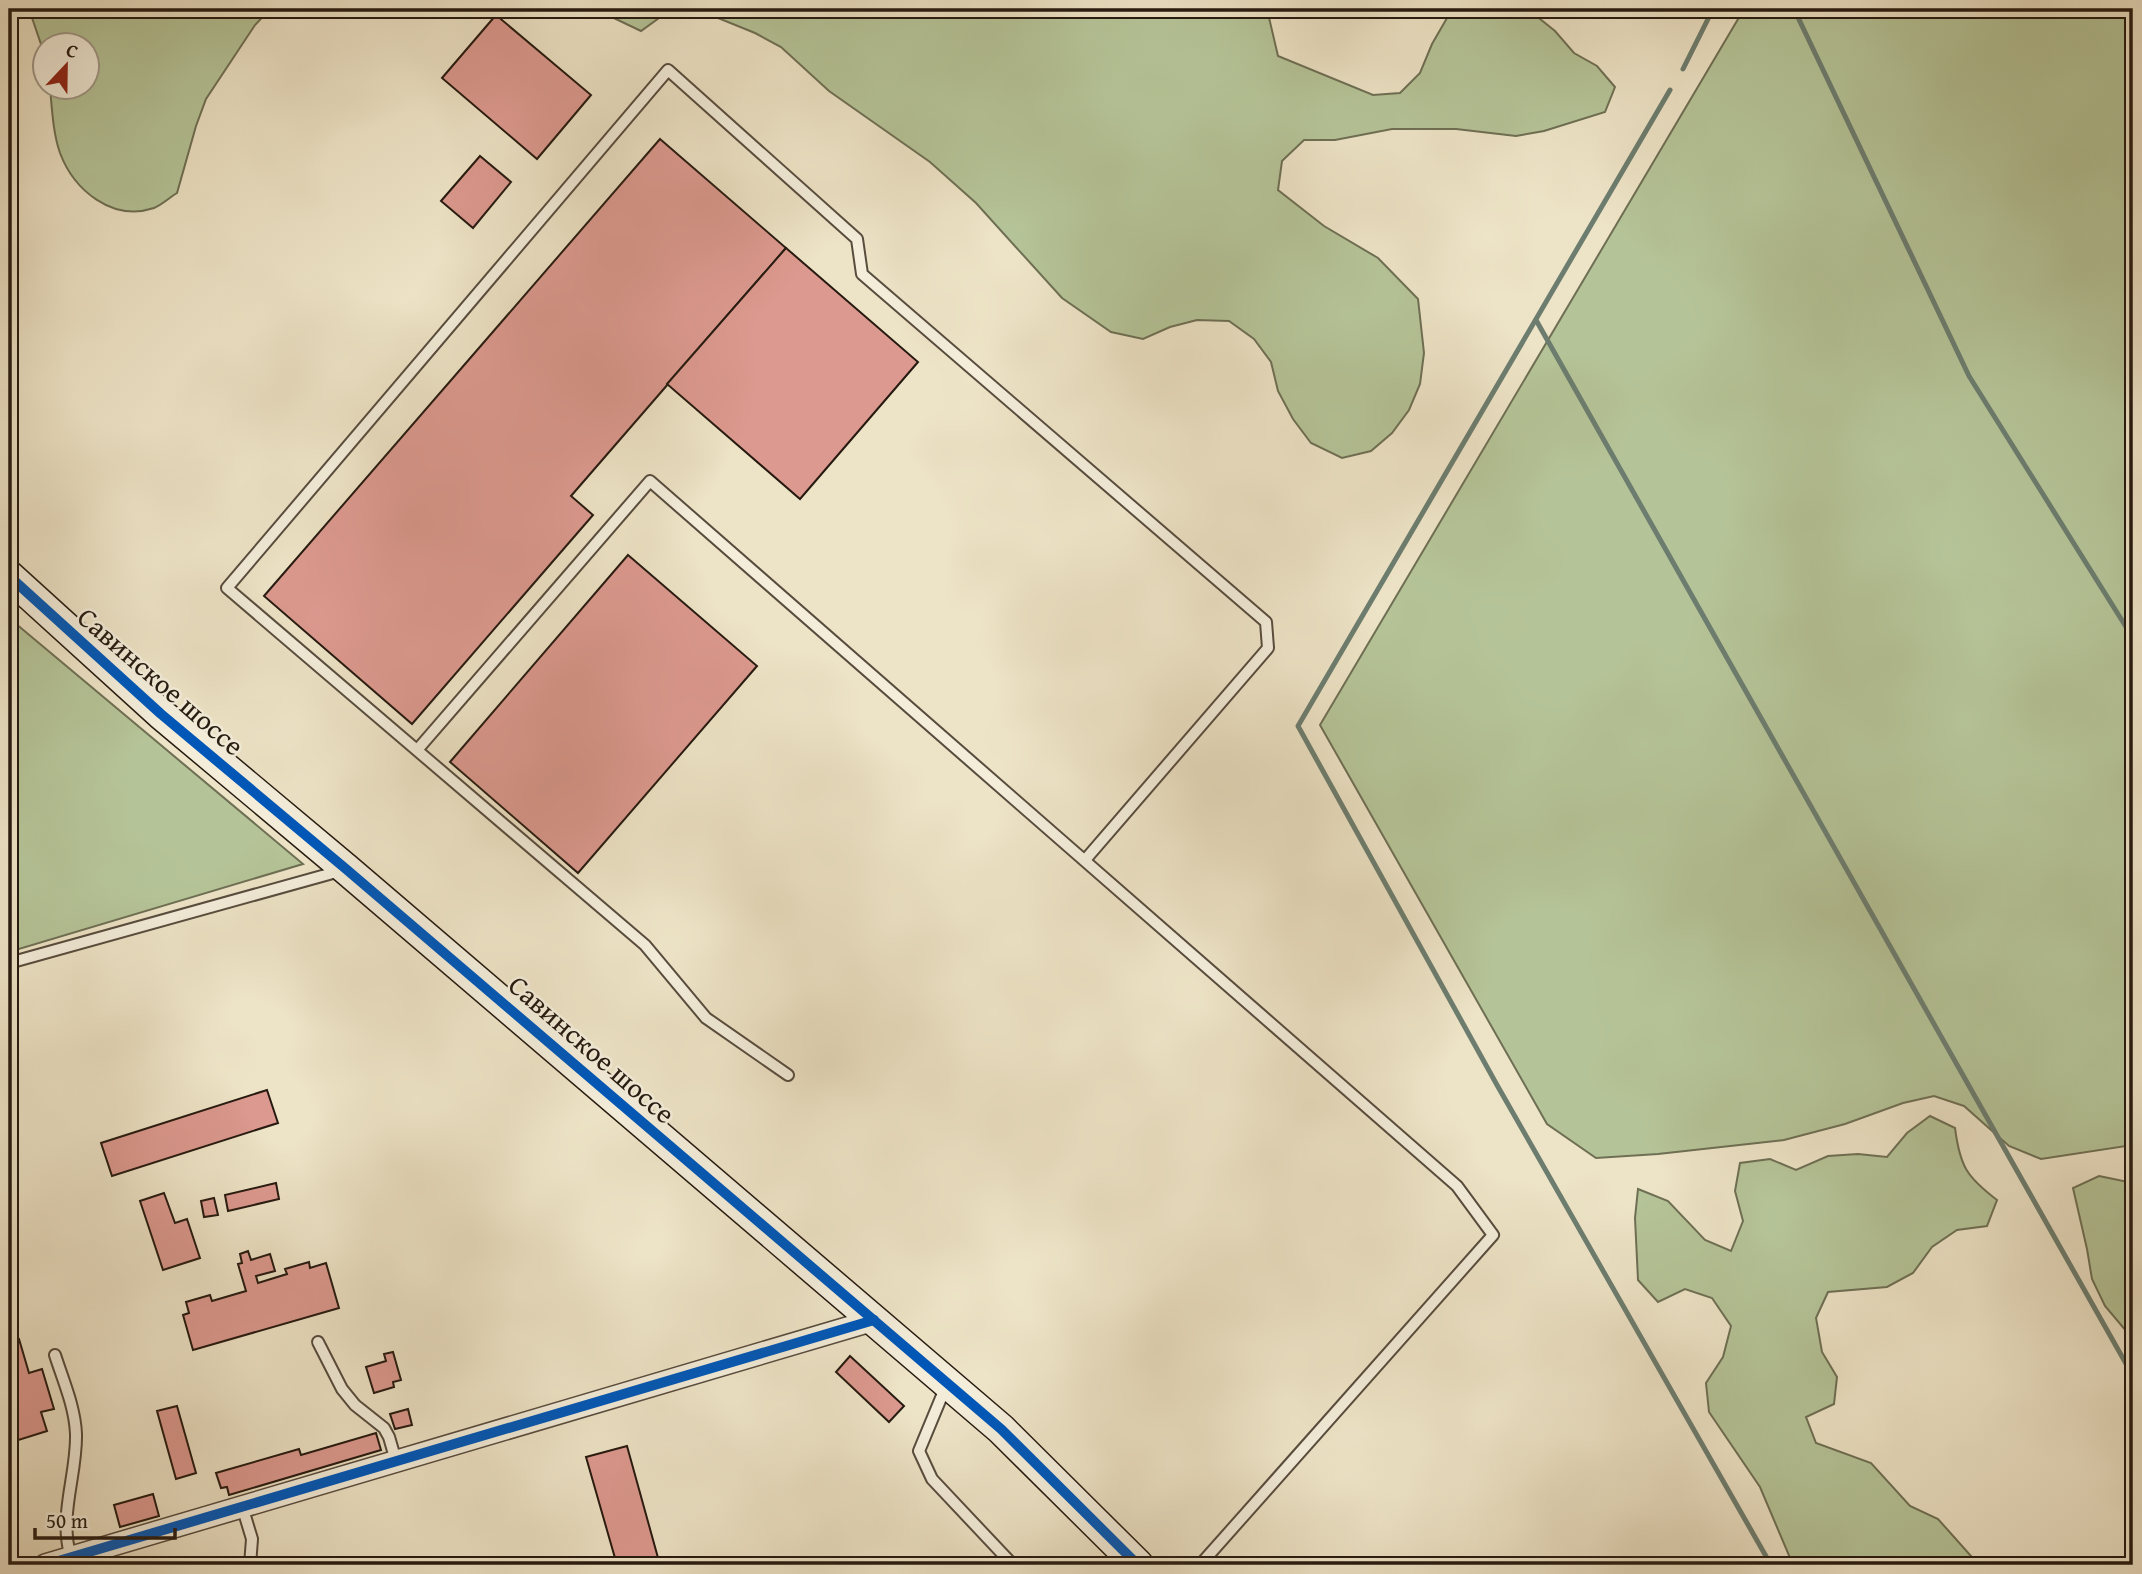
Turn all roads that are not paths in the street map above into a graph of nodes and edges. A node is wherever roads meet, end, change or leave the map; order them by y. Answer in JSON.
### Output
{"nodes":[{"id":1,"x":9,"y":576,"type":"edge"},
{"id":2,"x":418,"y":749,"type":"junction"},
{"id":3,"x":1084,"y":860,"type":"junction"},
{"id":4,"x":346,"y":869,"type":"junction"},
{"id":5,"x":9,"y":962,"type":"edge"},
{"id":6,"x":788,"y":1075,"type":"dead end"},
{"id":7,"x":874,"y":1320,"type":"junction"},
{"id":8,"x":318,"y":1342,"type":"dead end"},
{"id":9,"x":55,"y":1355,"type":"dead end"},
{"id":10,"x":947,"y":1383,"type":"junction"},
{"id":11,"x":396,"y":1461,"type":"junction"},
{"id":12,"x":242,"y":1506,"type":"junction"},
{"id":13,"x":71,"y":1558,"type":"junction"},
{"id":14,"x":45,"y":1565,"type":"edge"},
{"id":15,"x":250,"y":1565,"type":"edge"},
{"id":16,"x":1013,"y":1565,"type":"edge"},
{"id":17,"x":1138,"y":1565,"type":"edge"},
{"id":18,"x":1200,"y":1565,"type":"edge"}],
"edges":[{"from":1,"to":4,"type":"street","name":"Савинское шоссе"},
{"from":2,"to":3,"type":"lane"},
{"from":2,"to":3,"type":"lane"},
{"from":2,"to":6,"type":"lane"},
{"from":3,"to":18,"type":"lane"},
{"from":4,"to":5,"type":"lane"},
{"from":4,"to":7,"type":"street","name":"Савинское шоссе"},
{"from":7,"to":10,"type":"street","name":"Савинское шоссе"},
{"from":7,"to":11,"type":"street"},
{"from":8,"to":11,"type":"lane"},
{"from":9,"to":13,"type":"lane"},
{"from":10,"to":16,"type":"lane"},
{"from":10,"to":17,"type":"street","name":"Савинское шоссе"},
{"from":11,"to":12,"type":"street"},
{"from":12,"to":13,"type":"street"},
{"from":12,"to":15,"type":"lane"},
{"from":13,"to":14,"type":"street"}]}
